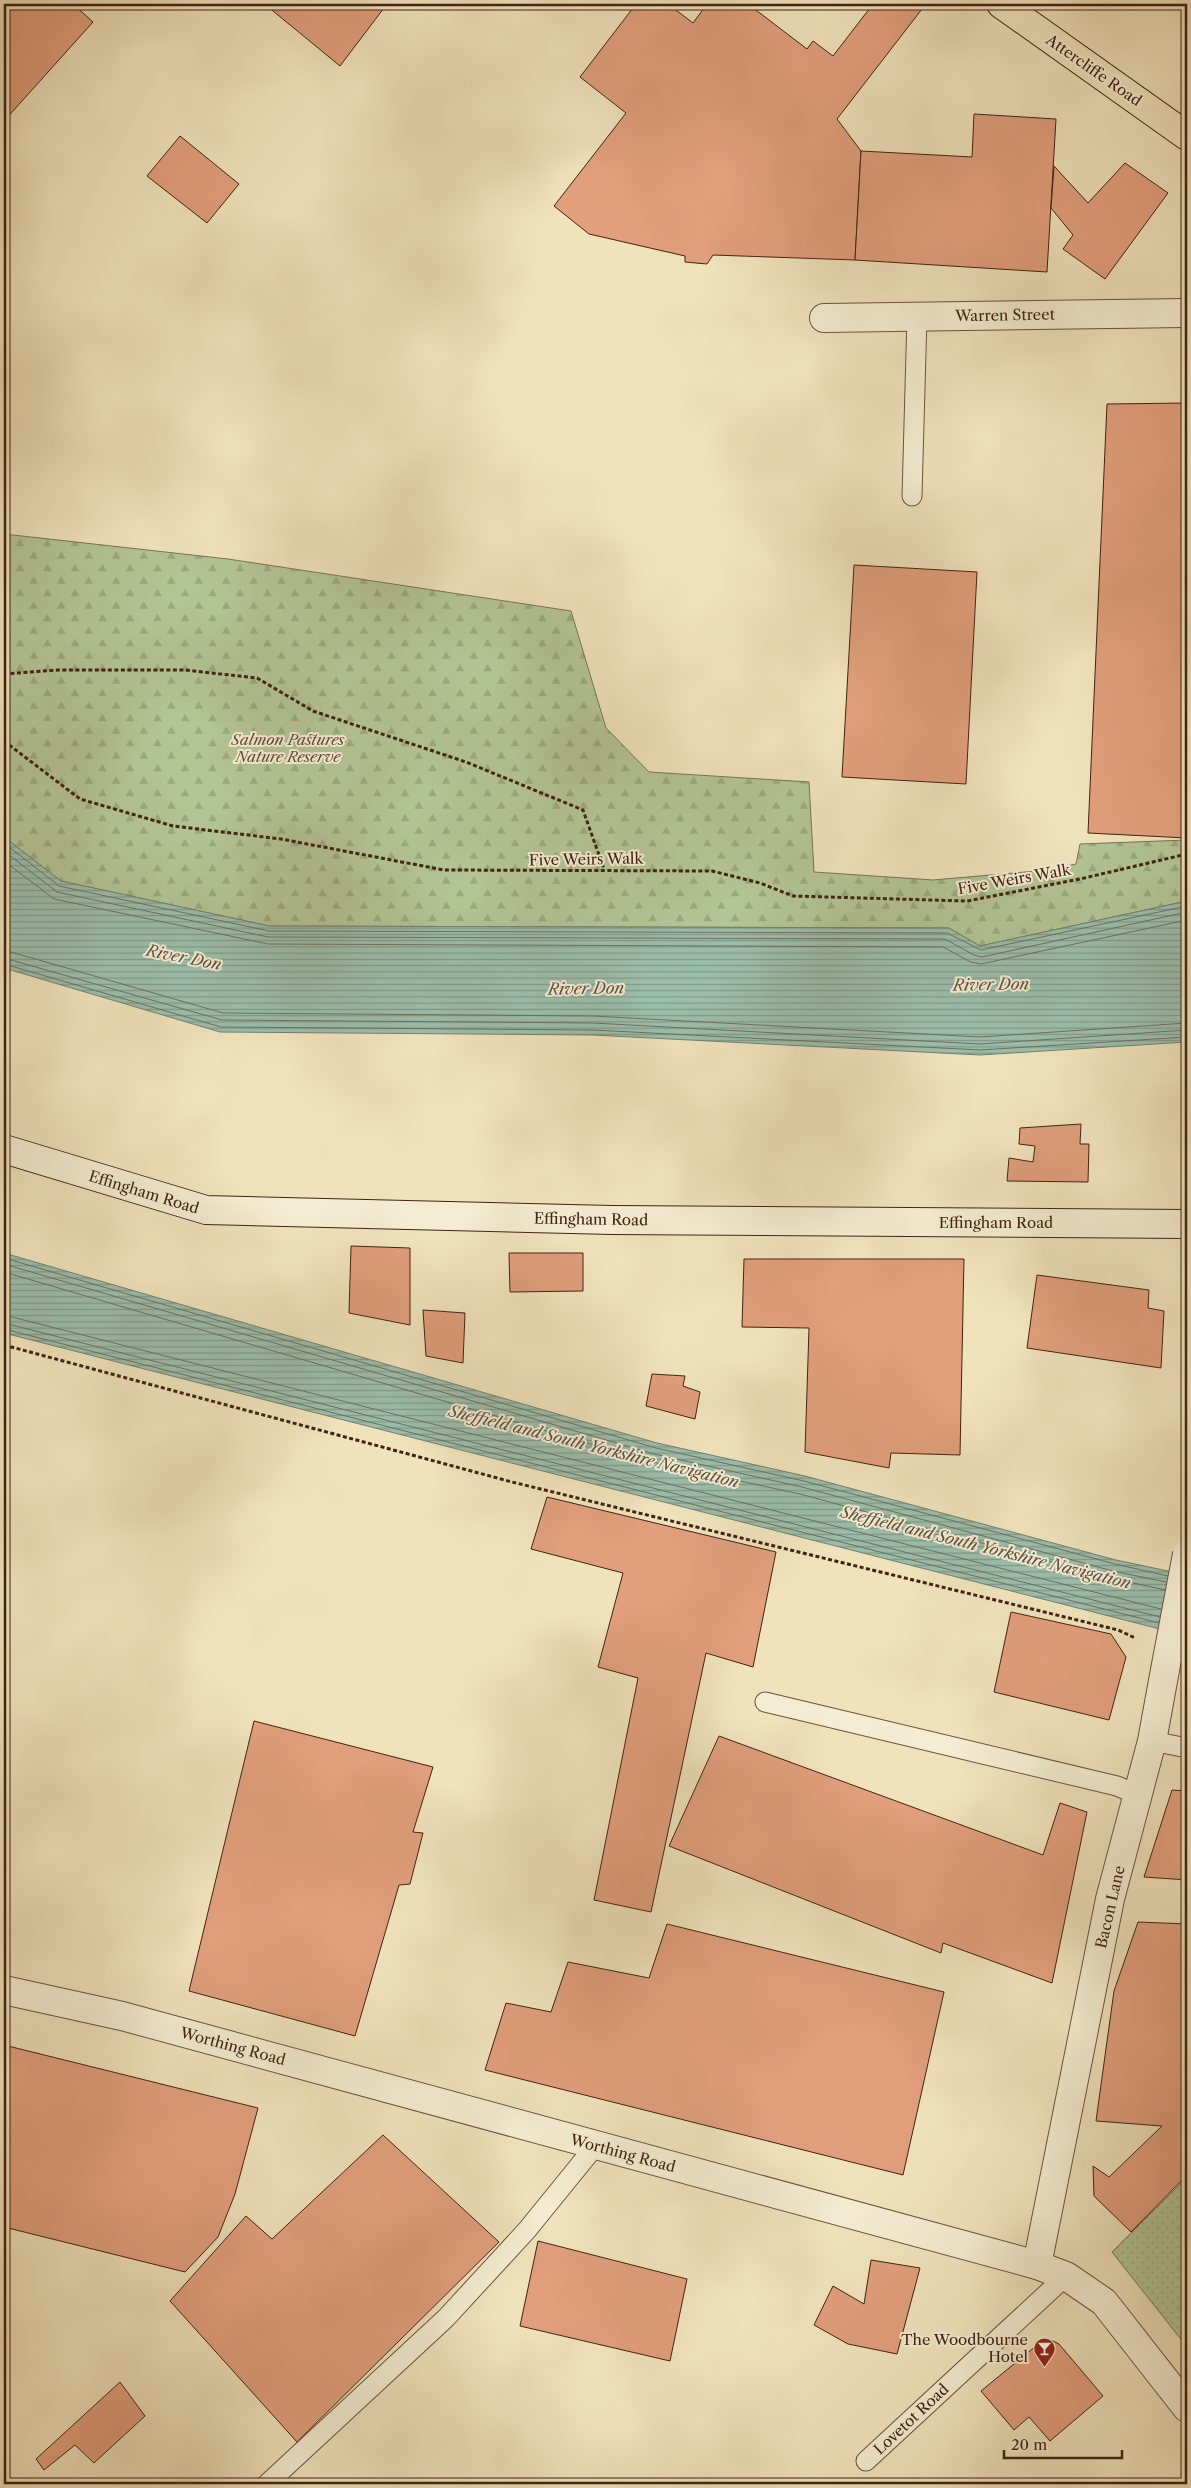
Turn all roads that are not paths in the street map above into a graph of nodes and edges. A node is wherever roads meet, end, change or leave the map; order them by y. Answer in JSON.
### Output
{"nodes":[{"id":1,"x":1001,"y":4,"type":"edge"},
{"id":2,"x":1187,"y":136,"type":"edge"},
{"id":3,"x":1187,"y":313,"type":"edge"},
{"id":4,"x":917,"y":316,"type":"junction"},
{"id":5,"x":824,"y":318,"type":"dead end"},
{"id":6,"x":912,"y":496,"type":"dead end"},
{"id":7,"x":4,"y":1149,"type":"edge"},
{"id":8,"x":1187,"y":1224,"type":"edge"},
{"id":9,"x":1187,"y":1552,"type":"edge"},
{"id":10,"x":765,"y":1702,"type":"dead end"},
{"id":11,"x":1152,"y":1741,"type":"junction"},
{"id":12,"x":1187,"y":1748,"type":"edge"},
{"id":13,"x":1138,"y":1795,"type":"junction"},
{"id":14,"x":4,"y":1990,"type":"edge"},
{"id":15,"x":596,"y":2145,"type":"junction"},
{"id":16,"x":1037,"y":2265,"type":"junction"},
{"id":17,"x":1066,"y":2276,"type":"junction"},
{"id":18,"x":1187,"y":2408,"type":"edge"},
{"id":19,"x":866,"y":2461,"type":"dead end"},
{"id":20,"x":267,"y":2484,"type":"edge"}],
"edges":[{"from":1,"to":2,"type":"main road","name":"Attercliffe Road"},
{"from":3,"to":4,"type":"street","name":"Warren Street"},
{"from":4,"to":5,"type":"street","name":"Warren Street"},
{"from":4,"to":6,"type":"lane"},
{"from":7,"to":8,"type":"street","name":"Effingham Road"},
{"from":9,"to":11,"type":"street","name":"Bacon Lane","bridge":true},
{"from":10,"to":13,"type":"lane"},
{"from":11,"to":12,"type":"lane"},
{"from":11,"to":13,"type":"street","name":"Bacon Lane"},
{"from":13,"to":16,"type":"street","name":"Bacon Lane"},
{"from":14,"to":15,"type":"street","name":"Worthing Road"},
{"from":15,"to":16,"type":"street","name":"Worthing Road"},
{"from":15,"to":20,"type":"lane"},
{"from":16,"to":17,"type":"street","name":"Worthing Road"},
{"from":17,"to":18,"type":"street","name":"Worthing Road"},
{"from":17,"to":19,"type":"lane","name":"Lovetot Road"}]}
